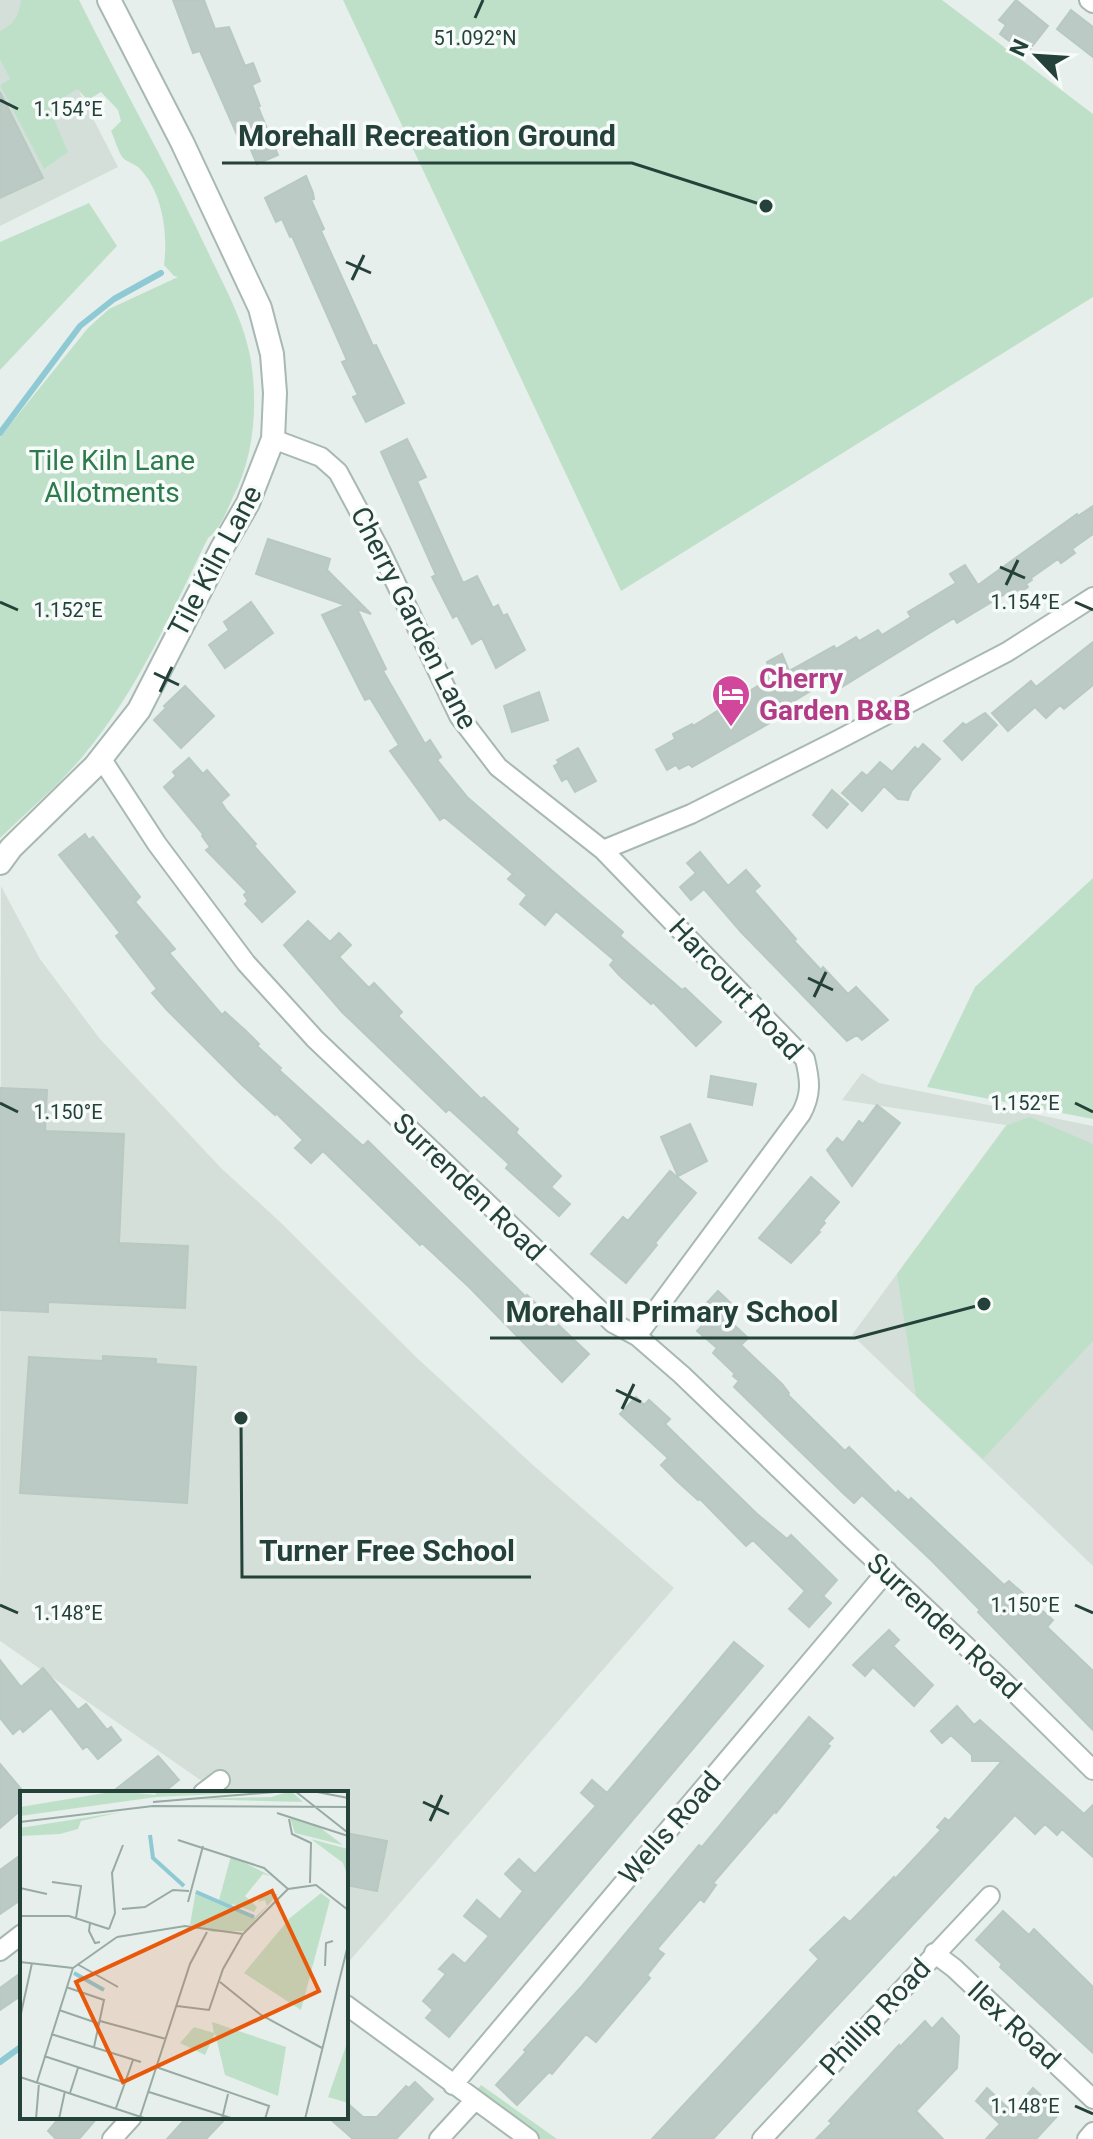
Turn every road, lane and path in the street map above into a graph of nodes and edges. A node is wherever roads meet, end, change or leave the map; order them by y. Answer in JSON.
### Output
{"nodes":[{"id":1,"x":109,"y":0,"type":"edge"},
{"id":2,"x":273,"y":439,"type":"junction"},
{"id":3,"x":1093,"y":597,"type":"edge"},
{"id":4,"x":101,"y":758,"type":"junction"},
{"id":5,"x":603,"y":850,"type":"junction"},
{"id":6,"x":0,"y":863,"type":"edge"},
{"id":7,"x":637,"y":1336,"type":"junction"},
{"id":8,"x":887,"y":1571,"type":"junction"},
{"id":9,"x":1093,"y":1770,"type":"edge"},
{"id":10,"x":220,"y":1780,"type":"dead end"},
{"id":11,"x":206,"y":1791,"type":"edge"},
{"id":12,"x":990,"y":1896,"type":"dead end"},
{"id":13,"x":20,"y":1936,"type":"edge"},
{"id":14,"x":0,"y":1951,"type":"edge"},
{"id":15,"x":934,"y":1953,"type":"junction"},
{"id":16,"x":348,"y":2006,"type":"edge"},
{"id":17,"x":453,"y":2085,"type":"junction"},
{"id":18,"x":1093,"y":2099,"type":"edge"},
{"id":19,"x":474,"y":2101,"type":"junction"},
{"id":20,"x":130,"y":2119,"type":"edge"},
{"id":21,"x":1093,"y":2132,"type":"edge"},
{"id":22,"x":112,"y":2139,"type":"edge"},
{"id":23,"x":439,"y":2139,"type":"edge"},
{"id":24,"x":529,"y":2139,"type":"edge"},
{"id":25,"x":762,"y":2139,"type":"edge"},
{"id":26,"x":1087,"y":2139,"type":"edge"}],
"edges":[{"from":1,"to":2,"type":"street"},
{"from":2,"to":4,"type":"street","name":"Tile Kiln Lane"},
{"from":2,"to":5,"type":"street","name":"Cherry Garden Lane"},
{"from":3,"to":5,"type":"street"},
{"from":4,"to":6,"type":"street","name":"Tile Kiln Lane"},
{"from":4,"to":7,"type":"street","name":"Surrenden Road"},
{"from":5,"to":7,"type":"street","name":"Harcourt Road"},
{"from":7,"to":8,"type":"street","name":"Surrenden Road"},
{"from":8,"to":9,"type":"street","name":"Surrenden Road"},
{"from":8,"to":17,"type":"street","name":"Wells Road"},
{"from":10,"to":11,"type":"street"},
{"from":12,"to":15,"type":"street","name":"Phillip Road"},
{"from":13,"to":14,"type":"street"},
{"from":15,"to":18,"type":"street","name":"Ilex Road"},
{"from":15,"to":25,"type":"street","name":"Phillip Road"},
{"from":16,"to":17,"type":"street"},
{"from":17,"to":19,"type":"street"},
{"from":19,"to":23,"type":"street"},
{"from":19,"to":24,"type":"street"},
{"from":20,"to":22,"type":"street"},
{"from":21,"to":26,"type":"street"}]}
